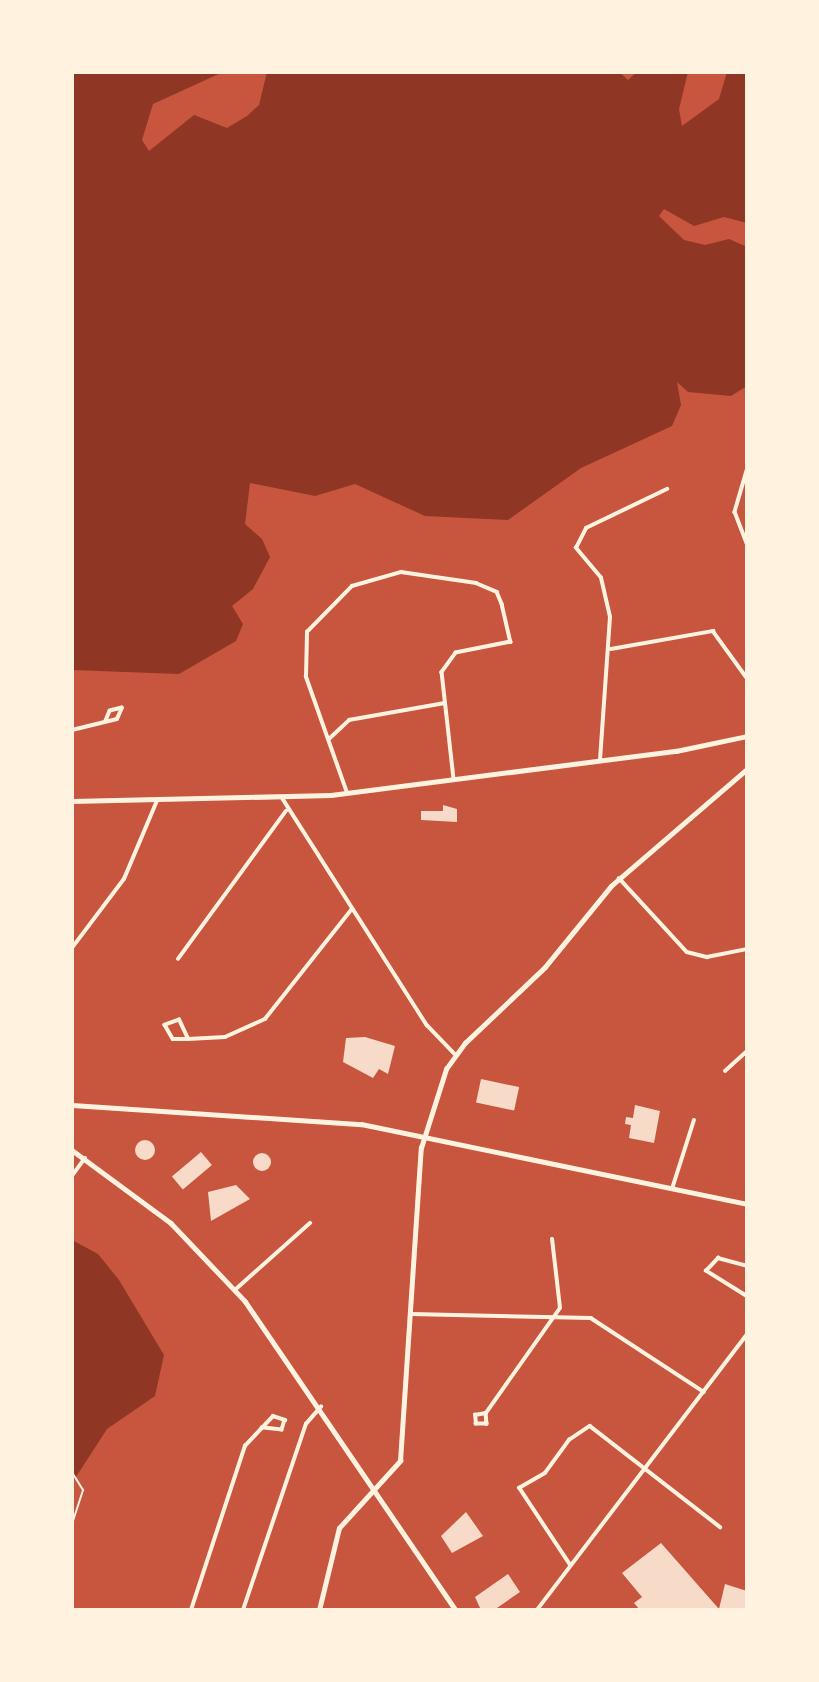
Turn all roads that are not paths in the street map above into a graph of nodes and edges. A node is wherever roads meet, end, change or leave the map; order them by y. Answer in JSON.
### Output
{"nodes":[{"id":1,"x":747,"y":471,"type":"edge"},
{"id":2,"x":667,"y":489,"type":"dead end"},
{"id":3,"x":747,"y":544,"type":"edge"},
{"id":4,"x":611,"y":649,"type":"junction"},
{"id":5,"x":747,"y":678,"type":"edge"},
{"id":6,"x":445,"y":703,"type":"junction"},
{"id":7,"x":106,"y":721,"type":"junction"},
{"id":8,"x":72,"y":730,"type":"edge"},
{"id":9,"x":747,"y":736,"type":"edge"},
{"id":10,"x":330,"y":740,"type":"junction"},
{"id":11,"x":600,"y":760,"type":"junction"},
{"id":12,"x":747,"y":769,"type":"edge"},
{"id":13,"x":454,"y":779,"type":"junction"},
{"id":14,"x":347,"y":793,"type":"junction"},
{"id":15,"x":283,"y":799,"type":"junction"},
{"id":16,"x":72,"y":801,"type":"edge"},
{"id":17,"x":157,"y":801,"type":"junction"},
{"id":18,"x":287,"y":811,"type":"junction"},
{"id":19,"x":619,"y":878,"type":"junction"},
{"id":20,"x":351,"y":910,"type":"junction"},
{"id":21,"x":72,"y":948,"type":"edge"},
{"id":22,"x":747,"y":949,"type":"edge"},
{"id":23,"x":178,"y":959,"type":"dead end"},
{"id":24,"x":188,"y":1039,"type":"junction"},
{"id":25,"x":747,"y":1051,"type":"edge"},
{"id":26,"x":455,"y":1054,"type":"junction"},
{"id":27,"x":725,"y":1071,"type":"dead end"},
{"id":28,"x":72,"y":1105,"type":"edge"},
{"id":29,"x":694,"y":1120,"type":"dead end"},
{"id":30,"x":425,"y":1136,"type":"junction"},
{"id":31,"x":72,"y":1150,"type":"edge"},
{"id":32,"x":85,"y":1158,"type":"junction"},
{"id":33,"x":72,"y":1176,"type":"edge"},
{"id":34,"x":673,"y":1189,"type":"junction"},
{"id":35,"x":747,"y":1204,"type":"edge"},
{"id":36,"x":310,"y":1223,"type":"dead end"},
{"id":37,"x":552,"y":1239,"type":"dead end"},
{"id":38,"x":747,"y":1266,"type":"edge"},
{"id":39,"x":236,"y":1289,"type":"junction"},
{"id":40,"x":746,"y":1296,"type":"edge"},
{"id":41,"x":411,"y":1314,"type":"junction"},
{"id":42,"x":556,"y":1316,"type":"junction"},
{"id":43,"x":747,"y":1334,"type":"edge"},
{"id":44,"x":704,"y":1392,"type":"junction"},
{"id":45,"x":321,"y":1408,"type":"junction"},
{"id":46,"x":486,"y":1413,"type":"junction"},
{"id":47,"x":262,"y":1428,"type":"junction"},
{"id":48,"x":646,"y":1468,"type":"junction"},
{"id":49,"x":376,"y":1490,"type":"junction"},
{"id":50,"x":720,"y":1527,"type":"dead end"},
{"id":51,"x":570,"y":1565,"type":"junction"},
{"id":52,"x":191,"y":1610,"type":"edge"},
{"id":53,"x":243,"y":1610,"type":"edge"},
{"id":54,"x":319,"y":1610,"type":"edge"},
{"id":55,"x":456,"y":1610,"type":"edge"},
{"id":56,"x":537,"y":1610,"type":"edge"}],
"edges":[{"from":1,"to":3,"type":"street"},
{"from":2,"to":4,"type":"street"},
{"from":4,"to":5,"type":"street"},
{"from":4,"to":11,"type":"street"},
{"from":6,"to":10,"type":"street"},
{"from":6,"to":10,"type":"street"},
{"from":6,"to":13,"type":"street"},
{"from":7,"to":7,"type":"street"},
{"from":7,"to":8,"type":"street"},
{"from":9,"to":11,"type":"main road"},
{"from":10,"to":14,"type":"street"},
{"from":11,"to":13,"type":"main road"},
{"from":12,"to":19,"type":"main road"},
{"from":13,"to":14,"type":"main road"},
{"from":14,"to":15,"type":"main road"},
{"from":15,"to":17,"type":"main road"},
{"from":15,"to":18,"type":"street"},
{"from":16,"to":17,"type":"main road"},
{"from":17,"to":21,"type":"street"},
{"from":18,"to":20,"type":"street"},
{"from":18,"to":23,"type":"street"},
{"from":19,"to":22,"type":"street"},
{"from":19,"to":26,"type":"main road"},
{"from":20,"to":24,"type":"street"},
{"from":20,"to":26,"type":"street"},
{"from":24,"to":24,"type":"street"},
{"from":25,"to":27,"type":"street"},
{"from":26,"to":30,"type":"main road"},
{"from":28,"to":30,"type":"main road"},
{"from":29,"to":34,"type":"street"},
{"from":30,"to":34,"type":"main road"},
{"from":30,"to":41,"type":"main road"},
{"from":31,"to":32,"type":"main road"},
{"from":32,"to":33,"type":"street"},
{"from":32,"to":39,"type":"main road"},
{"from":34,"to":35,"type":"main road"},
{"from":36,"to":39,"type":"street"},
{"from":37,"to":42,"type":"street"},
{"from":38,"to":40,"type":"street"},
{"from":39,"to":45,"type":"main road"},
{"from":41,"to":42,"type":"street"},
{"from":41,"to":49,"type":"main road"},
{"from":42,"to":44,"type":"street"},
{"from":42,"to":46,"type":"street"},
{"from":43,"to":44,"type":"street"},
{"from":44,"to":48,"type":"street"},
{"from":45,"to":49,"type":"main road"},
{"from":45,"to":53,"type":"street"},
{"from":46,"to":46,"type":"street"},
{"from":47,"to":47,"type":"street"},
{"from":47,"to":52,"type":"street"},
{"from":48,"to":50,"type":"street"},
{"from":48,"to":51,"type":"street"},
{"from":48,"to":51,"type":"street"},
{"from":49,"to":54,"type":"main road"},
{"from":49,"to":55,"type":"main road"},
{"from":51,"to":56,"type":"street"}]}
